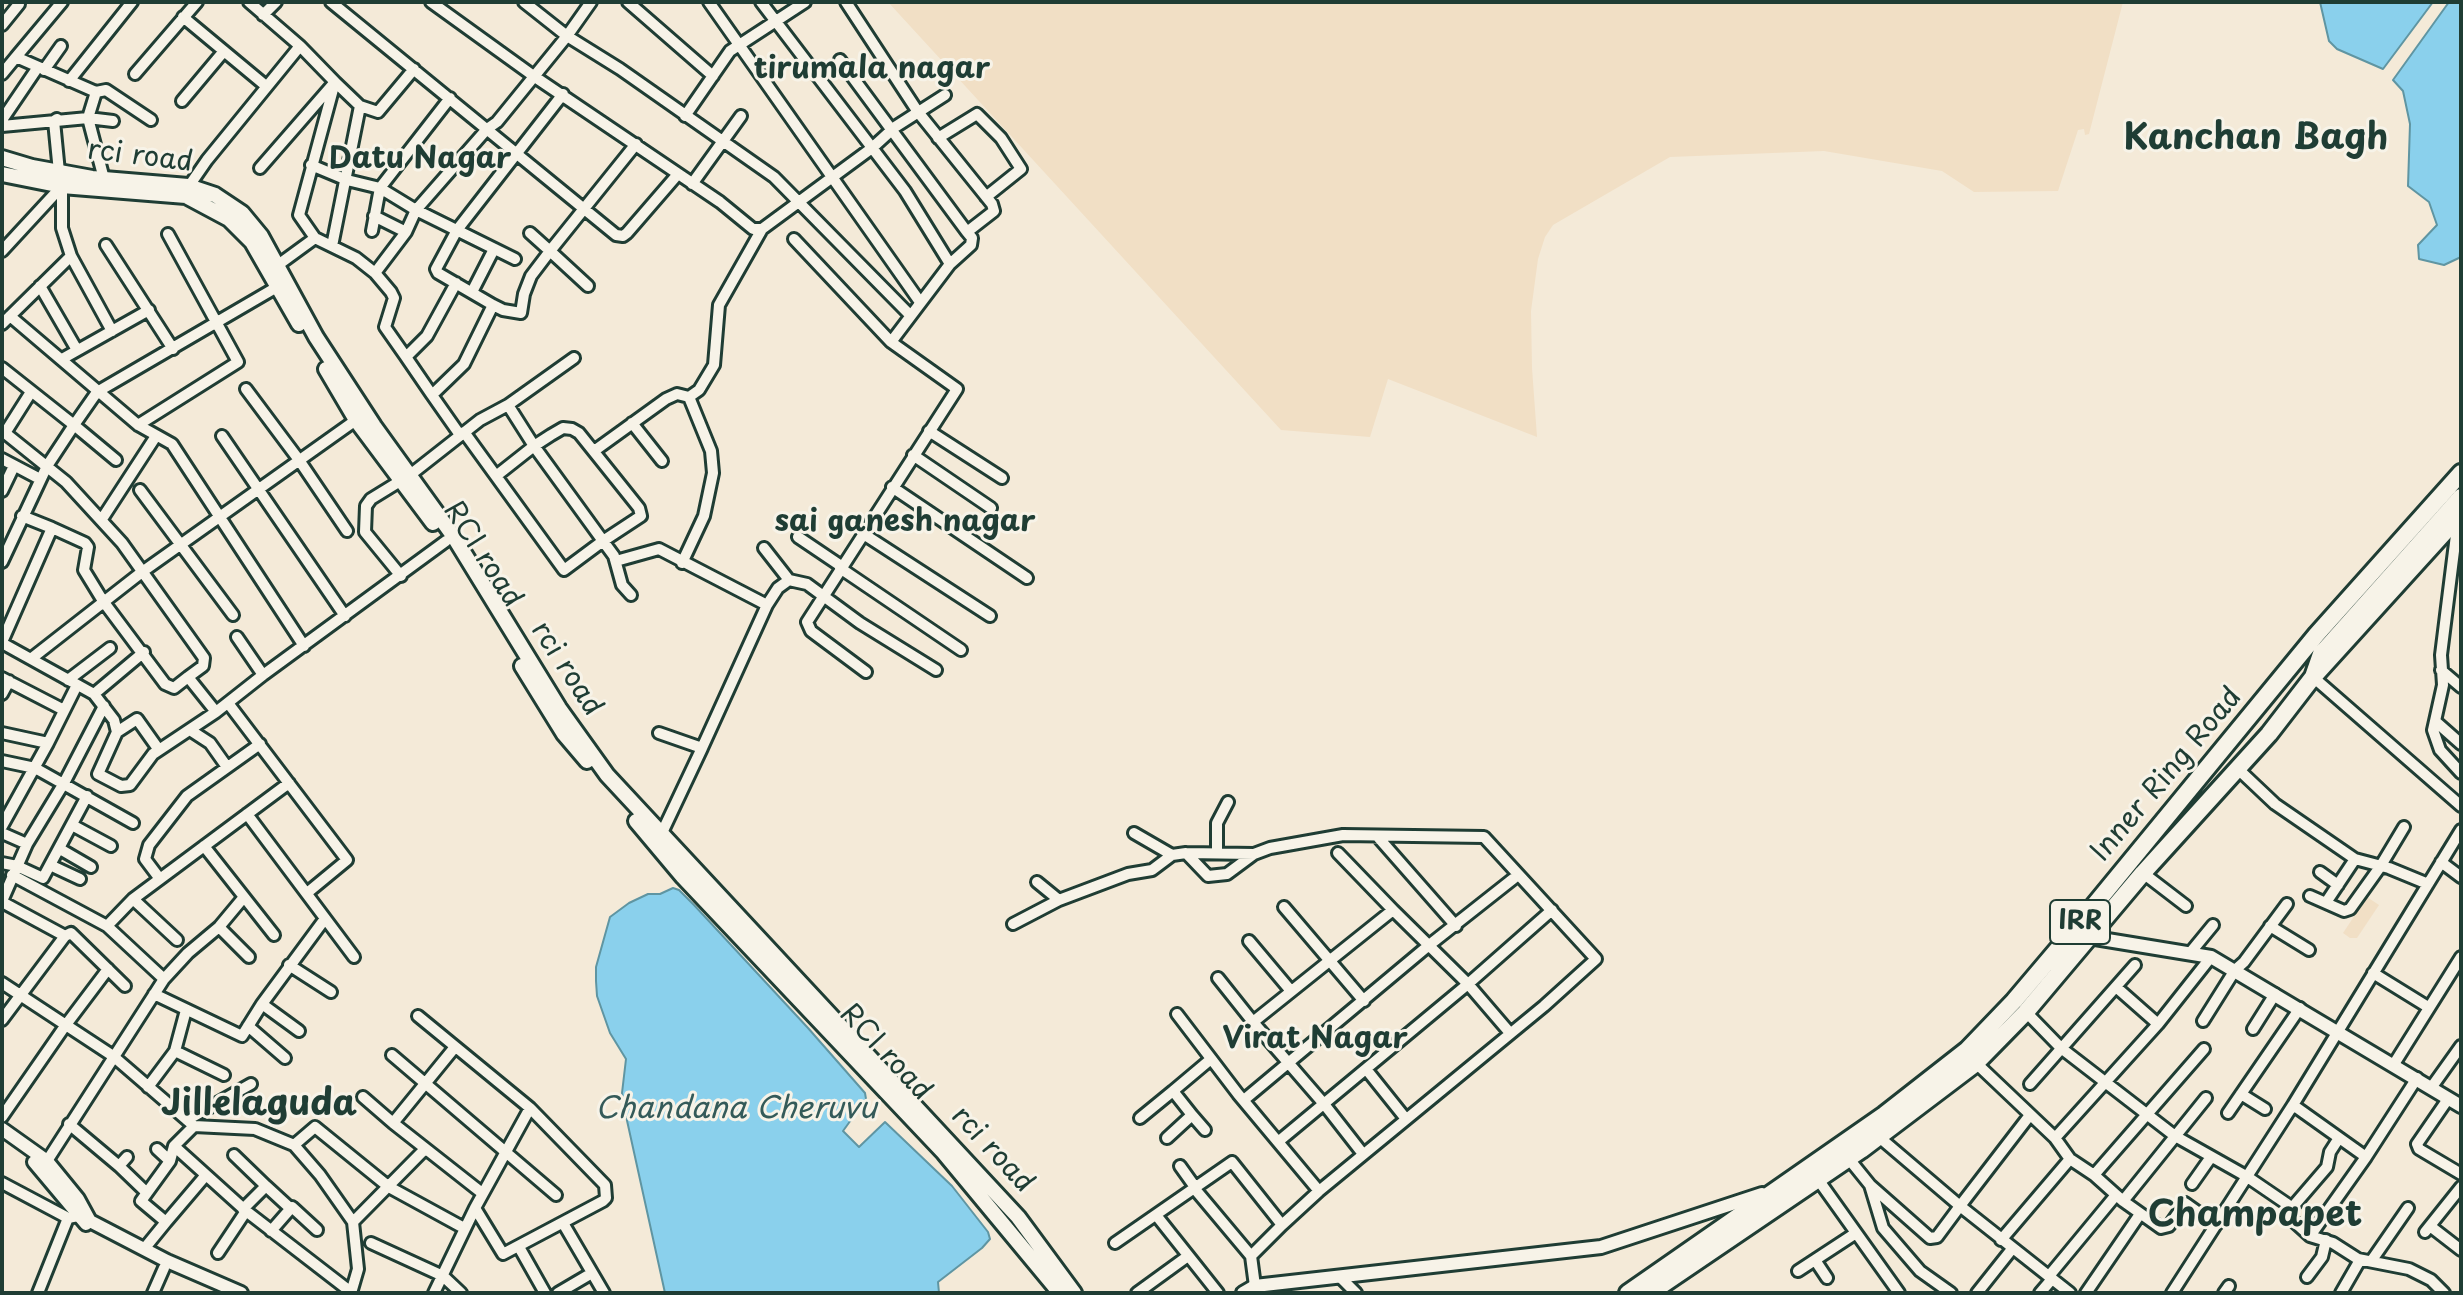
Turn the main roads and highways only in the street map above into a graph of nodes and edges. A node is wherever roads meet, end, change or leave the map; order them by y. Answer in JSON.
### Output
{"nodes":[{"id":1,"x":2,"y":158,"type":"edge"},
{"id":2,"x":2,"y":174,"type":"edge"},
{"id":3,"x":61,"y":182,"type":"junction"},
{"id":4,"x":187,"y":191,"type":"junction"},
{"id":5,"x":2461,"y":473,"type":"edge"},
{"id":6,"x":405,"y":478,"type":"junction"},
{"id":7,"x":2461,"y":497,"type":"edge"},
{"id":8,"x":2460,"y":516,"type":"edge"},
{"id":9,"x":2313,"y":677,"type":"junction"},
{"id":10,"x":658,"y":840,"type":"junction"},
{"id":11,"x":1060,"y":1293,"type":"edge"},
{"id":12,"x":1074,"y":1293,"type":"edge"},
{"id":13,"x":1628,"y":1293,"type":"edge"},
{"id":14,"x":1650,"y":1293,"type":"edge"}],
"edges":[{"from":1,"to":3,"type":"main road","name":"rci road"},
{"from":2,"to":3,"type":"main road","name":"RCI road"},
{"from":3,"to":4,"type":"main road","name":"RCI road"},
{"from":3,"to":4,"type":"main road","name":"rci road"},
{"from":4,"to":6,"type":"main road","name":"RCI road"},
{"from":4,"to":6,"type":"main road","name":"rci road"},
{"from":5,"to":13,"type":"main road","name":"Inner Ring Road","number":"IRR"},
{"from":6,"to":10,"type":"main road","name":"rci road"},
{"from":6,"to":10,"type":"main road","name":"RCI road"},
{"from":7,"to":9,"type":"main road"},
{"from":8,"to":9,"type":"main road","name":"Inner Ring Road","number":"IRR"},
{"from":9,"to":14,"type":"main road","name":"Inner Ring Road","number":"IRR"},
{"from":10,"to":11,"type":"main road","name":"RCI road"},
{"from":10,"to":12,"type":"main road","name":"rci road"}]}
